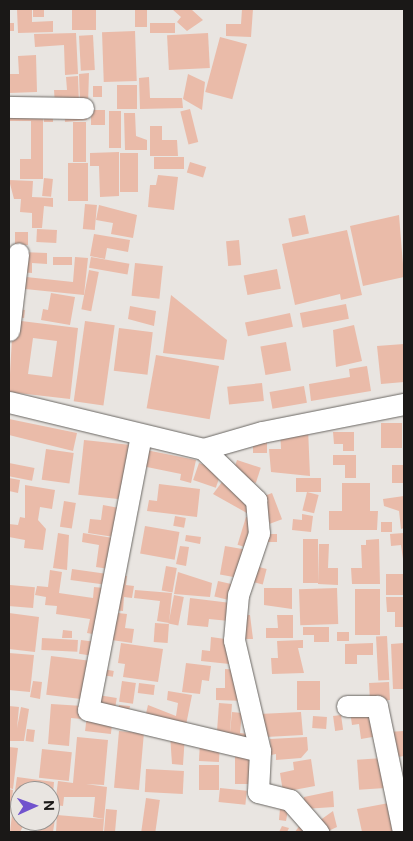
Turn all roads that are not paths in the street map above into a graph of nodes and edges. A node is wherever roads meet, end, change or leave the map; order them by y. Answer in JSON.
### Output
{"nodes":[{"id":1,"x":9,"y":107,"type":"edge"},
{"id":2,"x":83,"y":108,"type":"dead end"},
{"id":3,"x":18,"y":254,"type":"dead end"},
{"id":4,"x":9,"y":330,"type":"edge"},
{"id":5,"x":9,"y":402,"type":"edge"},
{"id":6,"x":404,"y":404,"type":"edge"},
{"id":7,"x":140,"y":435,"type":"junction"},
{"id":8,"x":204,"y":449,"type":"junction"},
{"id":9,"x":348,"y":706,"type":"dead end"},
{"id":10,"x":260,"y":751,"type":"junction"},
{"id":11,"x":318,"y":832,"type":"edge"},
{"id":12,"x":403,"y":832,"type":"edge"}],
"edges":[{"from":1,"to":2,"type":"street"},
{"from":3,"to":4,"type":"street"},
{"from":5,"to":7,"type":"street"},
{"from":6,"to":8,"type":"street"},
{"from":7,"to":8,"type":"street"},
{"from":7,"to":10,"type":"street"},
{"from":8,"to":10,"type":"street"},
{"from":9,"to":12,"type":"street"},
{"from":10,"to":11,"type":"street"}]}
